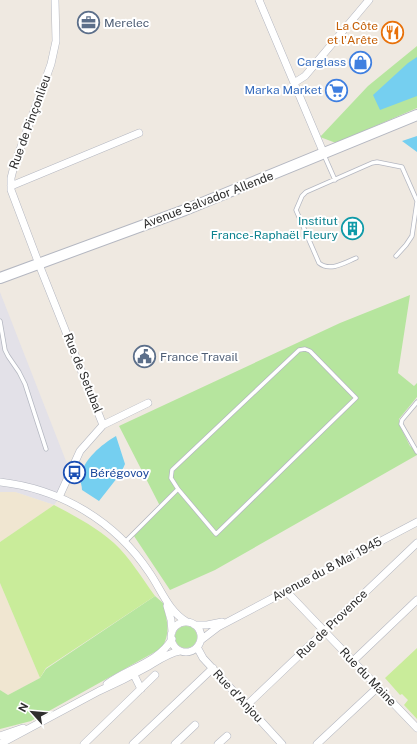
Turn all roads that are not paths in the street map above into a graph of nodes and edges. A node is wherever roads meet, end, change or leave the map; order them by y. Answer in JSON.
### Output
{"nodes":[{"id":1,"x":55,"y":0,"type":"edge"},
{"id":2,"x":259,"y":0,"type":"edge"},
{"id":3,"x":369,"y":0,"type":"edge"},
{"id":4,"x":294,"y":83,"type":"junction"},
{"id":5,"x":416,"y":115,"type":"edge"},
{"id":6,"x":139,"y":132,"type":"dead end"},
{"id":7,"x":324,"y":154,"type":"junction"},
{"id":8,"x":335,"y":180,"type":"junction"},
{"id":9,"x":11,"y":186,"type":"junction"},
{"id":10,"x":417,"y":202,"type":"edge"},
{"id":11,"x":396,"y":256,"type":"dead end"},
{"id":12,"x":356,"y":258,"type":"dead end"},
{"id":13,"x":39,"y":264,"type":"junction"},
{"id":14,"x":0,"y":278,"type":"edge"},
{"id":15,"x":0,"y":321,"type":"edge"},
{"id":16,"x":417,"y":402,"type":"edge"},
{"id":17,"x":148,"y":403,"type":"dead end"},
{"id":18,"x":103,"y":425,"type":"junction"},
{"id":19,"x":46,"y":449,"type":"dead end"},
{"id":20,"x":417,"y":452,"type":"edge"},
{"id":21,"x":0,"y":482,"type":"edge"},
{"id":22,"x":178,"y":489,"type":"junction"},
{"id":23,"x":59,"y":497,"type":"junction"},
{"id":24,"x":417,"y":522,"type":"edge"},
{"id":25,"x":125,"y":542,"type":"junction"},
{"id":26,"x":417,"y":543,"type":"edge"},
{"id":27,"x":286,"y":591,"type":"junction"},
{"id":28,"x":163,"y":596,"type":"junction"},
{"id":29,"x":417,"y":600,"type":"edge"},
{"id":30,"x":238,"y":616,"type":"junction"},
{"id":31,"x":187,"y":622,"type":"junction"},
{"id":32,"x":195,"y":625,"type":"junction"},
{"id":33,"x":325,"y":631,"type":"junction"},
{"id":34,"x":172,"y":636,"type":"junction"},
{"id":35,"x":199,"y":644,"type":"junction"},
{"id":36,"x":180,"y":651,"type":"junction"},
{"id":37,"x":353,"y":661,"type":"junction"},
{"id":38,"x":213,"y":668,"type":"junction"},
{"id":39,"x":133,"y":672,"type":"junction"},
{"id":40,"x":155,"y":675,"type":"dead end"},
{"id":41,"x":378,"y":687,"type":"junction"},
{"id":42,"x":141,"y":689,"type":"junction"},
{"id":43,"x":247,"y":705,"type":"junction"},
{"id":44,"x":35,"y":724,"type":"junction"},
{"id":45,"x":195,"y":725,"type":"dead end"},
{"id":46,"x":417,"y":728,"type":"edge"},
{"id":47,"x":0,"y":736,"type":"edge"},
{"id":48,"x":227,"y":736,"type":"dead end"},
{"id":49,"x":0,"y":744,"type":"edge"},
{"id":50,"x":84,"y":744,"type":"edge"},
{"id":51,"x":133,"y":744,"type":"edge"},
{"id":52,"x":175,"y":744,"type":"edge"},
{"id":53,"x":218,"y":744,"type":"edge"},
{"id":54,"x":282,"y":744,"type":"edge"},
{"id":55,"x":317,"y":744,"type":"edge"}],
"edges":[{"from":1,"to":9,"type":"street","name":"Rue de Pinçonlieu"},
{"from":2,"to":4,"type":"street"},
{"from":3,"to":4,"type":"street"},
{"from":4,"to":7,"type":"street"},
{"from":5,"to":7,"type":"street","name":"Avenue Salvador Allende"},
{"from":6,"to":9,"type":"street"},
{"from":7,"to":8,"type":"lane"},
{"from":7,"to":13,"type":"street","name":"Avenue Salvador Allende"},
{"from":8,"to":10,"type":"lane"},
{"from":8,"to":12,"type":"lane"},
{"from":9,"to":13,"type":"street","name":"Rue de Pinçonlieu"},
{"from":10,"to":11,"type":"lane"},
{"from":13,"to":14,"type":"street","name":"Avenue Salvador Allende"},
{"from":13,"to":18,"type":"street","name":"Rue de Setubal"},
{"from":15,"to":19,"type":"lane"},
{"from":16,"to":20,"type":"lane"},
{"from":17,"to":18,"type":"street"},
{"from":18,"to":23,"type":"street","name":"Rue de Setubal"},
{"from":21,"to":23,"type":"street"},
{"from":22,"to":22,"type":"lane"},
{"from":22,"to":25,"type":"lane"},
{"from":23,"to":25,"type":"street"},
{"from":24,"to":27,"type":"street","name":"Avenue du 8 Mai 1945"},
{"from":25,"to":28,"type":"street"},
{"from":26,"to":33,"type":"street","name":"Rue de Provence"},
{"from":27,"to":30,"type":"street","name":"Avenue du 8 Mai 1945"},
{"from":27,"to":33,"type":"street","name":"Rue du Maine"},
{"from":28,"to":31,"type":"street"},
{"from":28,"to":34,"type":"street"},
{"from":29,"to":37,"type":"street"},
{"from":30,"to":32,"type":"street","name":"Avenue du 8 Mai 1945"},
{"from":30,"to":35,"type":"street","name":"Avenue du 8 Mai 1945"},
{"from":31,"to":32,"type":"street"},
{"from":31,"to":34,"type":"street"},
{"from":32,"to":35,"type":"street"},
{"from":33,"to":37,"type":"street","name":"Rue du Maine"},
{"from":33,"to":43,"type":"street","name":"Rue de Provence"},
{"from":34,"to":36,"type":"street"},
{"from":34,"to":39,"type":"street"},
{"from":35,"to":36,"type":"street"},
{"from":35,"to":38,"type":"street","name":"Rue d'Anjou"},
{"from":36,"to":39,"type":"street"},
{"from":37,"to":41,"type":"street","name":"Rue du Maine"},
{"from":38,"to":43,"type":"street","name":"Rue d'Anjou"},
{"from":38,"to":51,"type":"street"},
{"from":39,"to":42,"type":"street"},
{"from":39,"to":44,"type":"street"},
{"from":40,"to":42,"type":"street"},
{"from":41,"to":46,"type":"street","name":"Rue du Maine"},
{"from":41,"to":55,"type":"street"},
{"from":42,"to":50,"type":"street"},
{"from":43,"to":54,"type":"street","name":"Rue d'Anjou"},
{"from":44,"to":47,"type":"street"},
{"from":44,"to":49,"type":"street"},
{"from":45,"to":52,"type":"street"},
{"from":48,"to":53,"type":"street"}]}
